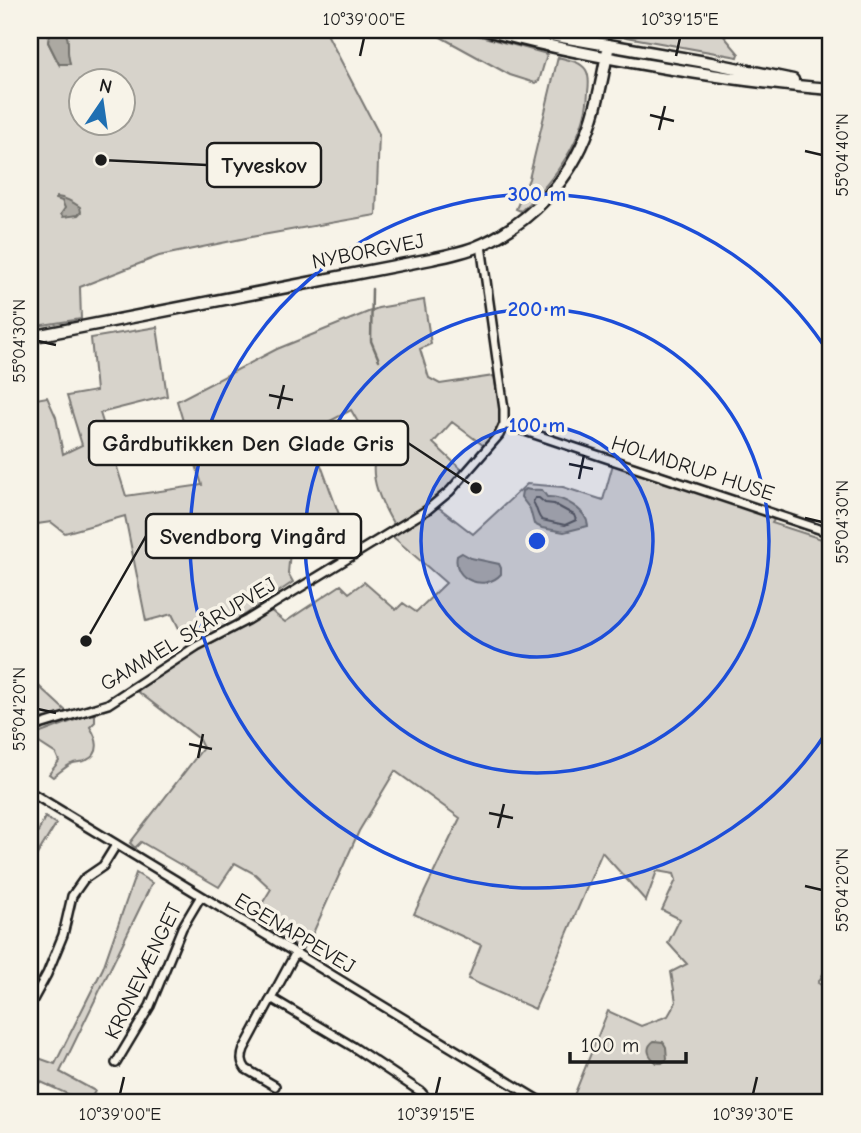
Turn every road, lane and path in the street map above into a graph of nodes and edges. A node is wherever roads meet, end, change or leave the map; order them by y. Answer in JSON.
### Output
{"nodes":[{"id":1,"x":487,"y":30,"type":"edge"},
{"id":2,"x":522,"y":30,"type":"edge"},
{"id":3,"x":609,"y":45,"type":"junction"},
{"id":4,"x":606,"y":58,"type":"junction"},
{"id":5,"x":831,"y":88,"type":"edge"},
{"id":6,"x":481,"y":245,"type":"junction"},
{"id":7,"x":30,"y":337,"type":"edge"},
{"id":8,"x":504,"y":424,"type":"junction"},
{"id":9,"x":831,"y":533,"type":"edge"},
{"id":10,"x":30,"y":728,"type":"edge"},
{"id":11,"x":30,"y":792,"type":"edge"},
{"id":12,"x":116,"y":845,"type":"junction"},
{"id":13,"x":201,"y":895,"type":"junction"},
{"id":14,"x":295,"y":954,"type":"junction"},
{"id":15,"x":271,"y":998,"type":"junction"},
{"id":16,"x":30,"y":1005,"type":"edge"},
{"id":17,"x":116,"y":1063,"type":"dead end"},
{"id":18,"x":275,"y":1086,"type":"dead end"},
{"id":19,"x":427,"y":1103,"type":"edge"},
{"id":20,"x":543,"y":1103,"type":"edge"}],
"edges":[{"from":1,"to":4,"type":"street"},
{"from":2,"to":3,"type":"street"},
{"from":3,"to":4,"type":"street","name":"NYBORGVEJ"},
{"from":3,"to":5,"type":"street"},
{"from":4,"to":5,"type":"street"},
{"from":4,"to":6,"type":"street","name":"NYBORGVEJ"},
{"from":6,"to":7,"type":"street","name":"NYBORGVEJ"},
{"from":6,"to":8,"type":"street"},
{"from":8,"to":9,"type":"street","name":"HOLMDRUP HUSE"},
{"from":8,"to":10,"type":"street","name":"GAMMEL SKÅRUPVEJ"},
{"from":11,"to":12,"type":"street","name":"EGENAPPEVEJ"},
{"from":12,"to":13,"type":"street","name":"EGENAPPEVEJ"},
{"from":12,"to":16,"type":"street"},
{"from":13,"to":14,"type":"street","name":"EGENAPPEVEJ"},
{"from":13,"to":17,"type":"street","name":"KRONEVÆNGET"},
{"from":14,"to":15,"type":"street"},
{"from":14,"to":20,"type":"street","name":"EGENAPPEVEJ"},
{"from":15,"to":18,"type":"street"},
{"from":15,"to":19,"type":"street"}]}
